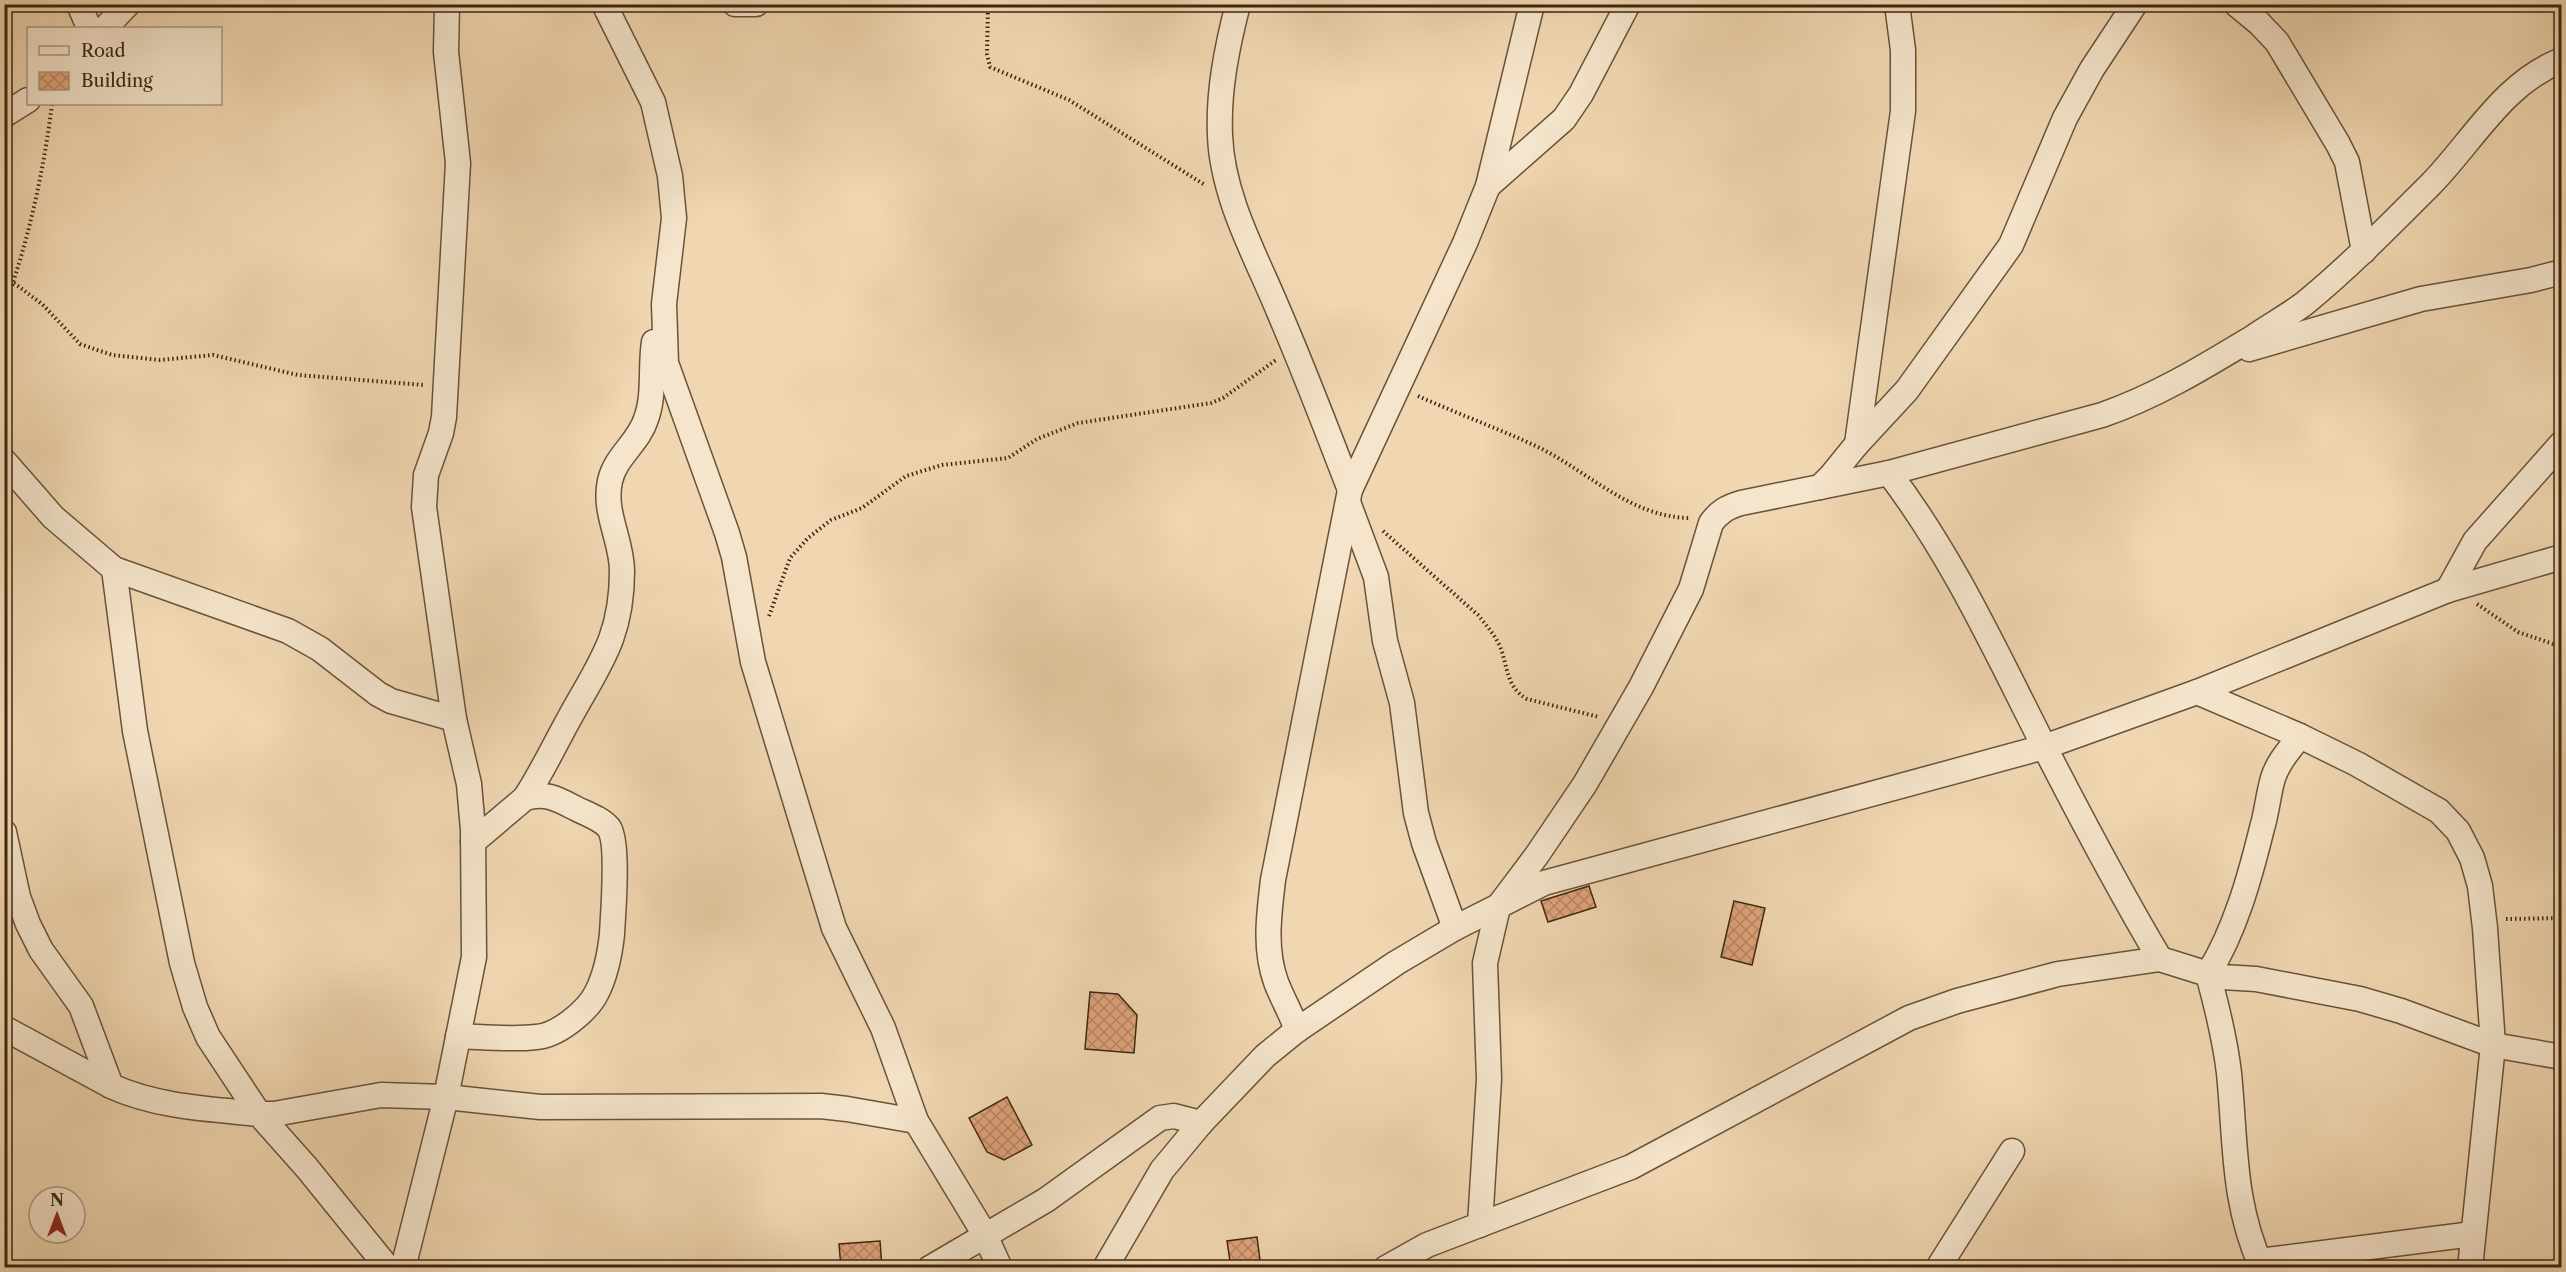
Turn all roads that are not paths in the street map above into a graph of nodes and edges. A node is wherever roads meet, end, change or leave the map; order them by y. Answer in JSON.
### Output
{"nodes":[{"id":1,"x":79,"y":4,"type":"edge"},
{"id":2,"x":128,"y":4,"type":"edge"},
{"id":3,"x":447,"y":4,"type":"edge"},
{"id":4,"x":604,"y":4,"type":"edge"},
{"id":5,"x":735,"y":4,"type":"edge"},
{"id":6,"x":756,"y":4,"type":"edge"},
{"id":7,"x":1238,"y":4,"type":"edge"},
{"id":8,"x":1532,"y":4,"type":"edge"},
{"id":9,"x":1628,"y":4,"type":"edge"},
{"id":10,"x":1897,"y":4,"type":"edge"},
{"id":11,"x":2135,"y":4,"type":"edge"},
{"id":12,"x":2236,"y":4,"type":"edge"},
{"id":13,"x":90,"y":27,"type":"edge"},
{"id":14,"x":106,"y":27,"type":"edge"},
{"id":15,"x":2562,"y":60,"type":"edge"},
{"id":16,"x":27,"y":101,"type":"edge"},
{"id":17,"x":4,"y":116,"type":"edge"},
{"id":18,"x":1488,"y":186,"type":"junction"},
{"id":19,"x":2364,"y":251,"type":"junction"},
{"id":20,"x":2562,"y":272,"type":"edge"},
{"id":21,"x":664,"y":326,"type":"junction"},
{"id":22,"x":2220,"y":357,"type":"junction"},
{"id":23,"x":2562,"y":443,"type":"edge"},
{"id":24,"x":1857,"y":444,"type":"junction"},
{"id":25,"x":4,"y":461,"type":"edge"},
{"id":26,"x":1889,"y":472,"type":"junction"},
{"id":27,"x":1820,"y":487,"type":"junction"},
{"id":28,"x":1349,"y":496,"type":"junction"},
{"id":29,"x":2562,"y":557,"type":"edge"},
{"id":30,"x":114,"y":569,"type":"junction"},
{"id":31,"x":2452,"y":588,"type":"junction"},
{"id":32,"x":2197,"y":692,"type":"junction"},
{"id":33,"x":454,"y":719,"type":"junction"},
{"id":34,"x":2300,"y":736,"type":"junction"},
{"id":35,"x":2044,"y":747,"type":"junction"},
{"id":36,"x":525,"y":798,"type":"junction"},
{"id":37,"x":4,"y":832,"type":"edge"},
{"id":38,"x":473,"y":842,"type":"junction"},
{"id":39,"x":1498,"y":907,"type":"junction"},
{"id":40,"x":1455,"y":928,"type":"junction"},
{"id":41,"x":2160,"y":959,"type":"junction"},
{"id":42,"x":2208,"y":974,"type":"junction"},
{"id":43,"x":4,"y":1028,"type":"edge"},
{"id":44,"x":1297,"y":1030,"type":"junction"},
{"id":45,"x":458,"y":1036,"type":"junction"},
{"id":46,"x":2493,"y":1045,"type":"junction"},
{"id":47,"x":2562,"y":1057,"type":"edge"},
{"id":48,"x":111,"y":1086,"type":"junction"},
{"id":49,"x":446,"y":1097,"type":"junction"},
{"id":50,"x":259,"y":1114,"type":"junction"},
{"id":51,"x":916,"y":1121,"type":"junction"},
{"id":52,"x":1201,"y":1123,"type":"junction"},
{"id":53,"x":2012,"y":1150,"type":"dead end"},
{"id":54,"x":1480,"y":1225,"type":"junction"},
{"id":55,"x":2473,"y":1234,"type":"junction"},
{"id":56,"x":985,"y":1235,"type":"junction"},
{"id":57,"x":2260,"y":1264,"type":"edge"},
{"id":58,"x":388,"y":1268,"type":"edge"},
{"id":59,"x":403,"y":1268,"type":"edge"},
{"id":60,"x":930,"y":1268,"type":"edge"},
{"id":61,"x":1000,"y":1268,"type":"edge"},
{"id":62,"x":1105,"y":1268,"type":"edge"},
{"id":63,"x":1386,"y":1268,"type":"edge"},
{"id":64,"x":1938,"y":1268,"type":"edge"},
{"id":65,"x":2470,"y":1268,"type":"edge"}],
"edges":[{"from":1,"to":13,"type":"street"},
{"from":2,"to":14,"type":"street"},
{"from":3,"to":33,"type":"street"},
{"from":4,"to":21,"type":"street"},
{"from":5,"to":6,"type":"street"},
{"from":7,"to":28,"type":"street"},
{"from":8,"to":18,"type":"street"},
{"from":9,"to":18,"type":"street"},
{"from":10,"to":24,"type":"street"},
{"from":11,"to":24,"type":"street"},
{"from":12,"to":19,"type":"street"},
{"from":15,"to":19,"type":"street"},
{"from":16,"to":17,"type":"street"},
{"from":18,"to":28,"type":"street"},
{"from":19,"to":22,"type":"street"},
{"from":20,"to":22,"type":"street"},
{"from":21,"to":36,"type":"street"},
{"from":21,"to":51,"type":"street"},
{"from":22,"to":26,"type":"street"},
{"from":23,"to":31,"type":"street"},
{"from":24,"to":27,"type":"street"},
{"from":25,"to":30,"type":"street"},
{"from":26,"to":27,"type":"street"},
{"from":26,"to":35,"type":"street"},
{"from":27,"to":39,"type":"street"},
{"from":28,"to":40,"type":"street"},
{"from":28,"to":44,"type":"street"},
{"from":29,"to":31,"type":"street"},
{"from":30,"to":33,"type":"street"},
{"from":30,"to":50,"type":"street"},
{"from":31,"to":32,"type":"street"},
{"from":32,"to":34,"type":"street"},
{"from":32,"to":35,"type":"street"},
{"from":33,"to":38,"type":"street"},
{"from":34,"to":42,"type":"street"},
{"from":34,"to":46,"type":"street"},
{"from":35,"to":39,"type":"street"},
{"from":35,"to":41,"type":"street"},
{"from":36,"to":38,"type":"street"},
{"from":36,"to":45,"type":"street"},
{"from":37,"to":48,"type":"street"},
{"from":38,"to":45,"type":"street"},
{"from":39,"to":40,"type":"street"},
{"from":39,"to":54,"type":"street"},
{"from":40,"to":44,"type":"street"},
{"from":41,"to":42,"type":"street"},
{"from":41,"to":54,"type":"street"},
{"from":42,"to":46,"type":"street"},
{"from":42,"to":57,"type":"street"},
{"from":43,"to":48,"type":"street"},
{"from":44,"to":52,"type":"street"},
{"from":45,"to":49,"type":"street"},
{"from":46,"to":47,"type":"street"},
{"from":46,"to":55,"type":"street"},
{"from":48,"to":50,"type":"street"},
{"from":49,"to":50,"type":"street"},
{"from":49,"to":51,"type":"street"},
{"from":49,"to":59,"type":"street"},
{"from":50,"to":58,"type":"street"},
{"from":51,"to":56,"type":"street"},
{"from":52,"to":56,"type":"street"},
{"from":52,"to":62,"type":"street"},
{"from":53,"to":64,"type":"street"},
{"from":54,"to":63,"type":"street"},
{"from":55,"to":57,"type":"street"},
{"from":55,"to":65,"type":"street"},
{"from":56,"to":60,"type":"street"},
{"from":56,"to":61,"type":"street"}]}
